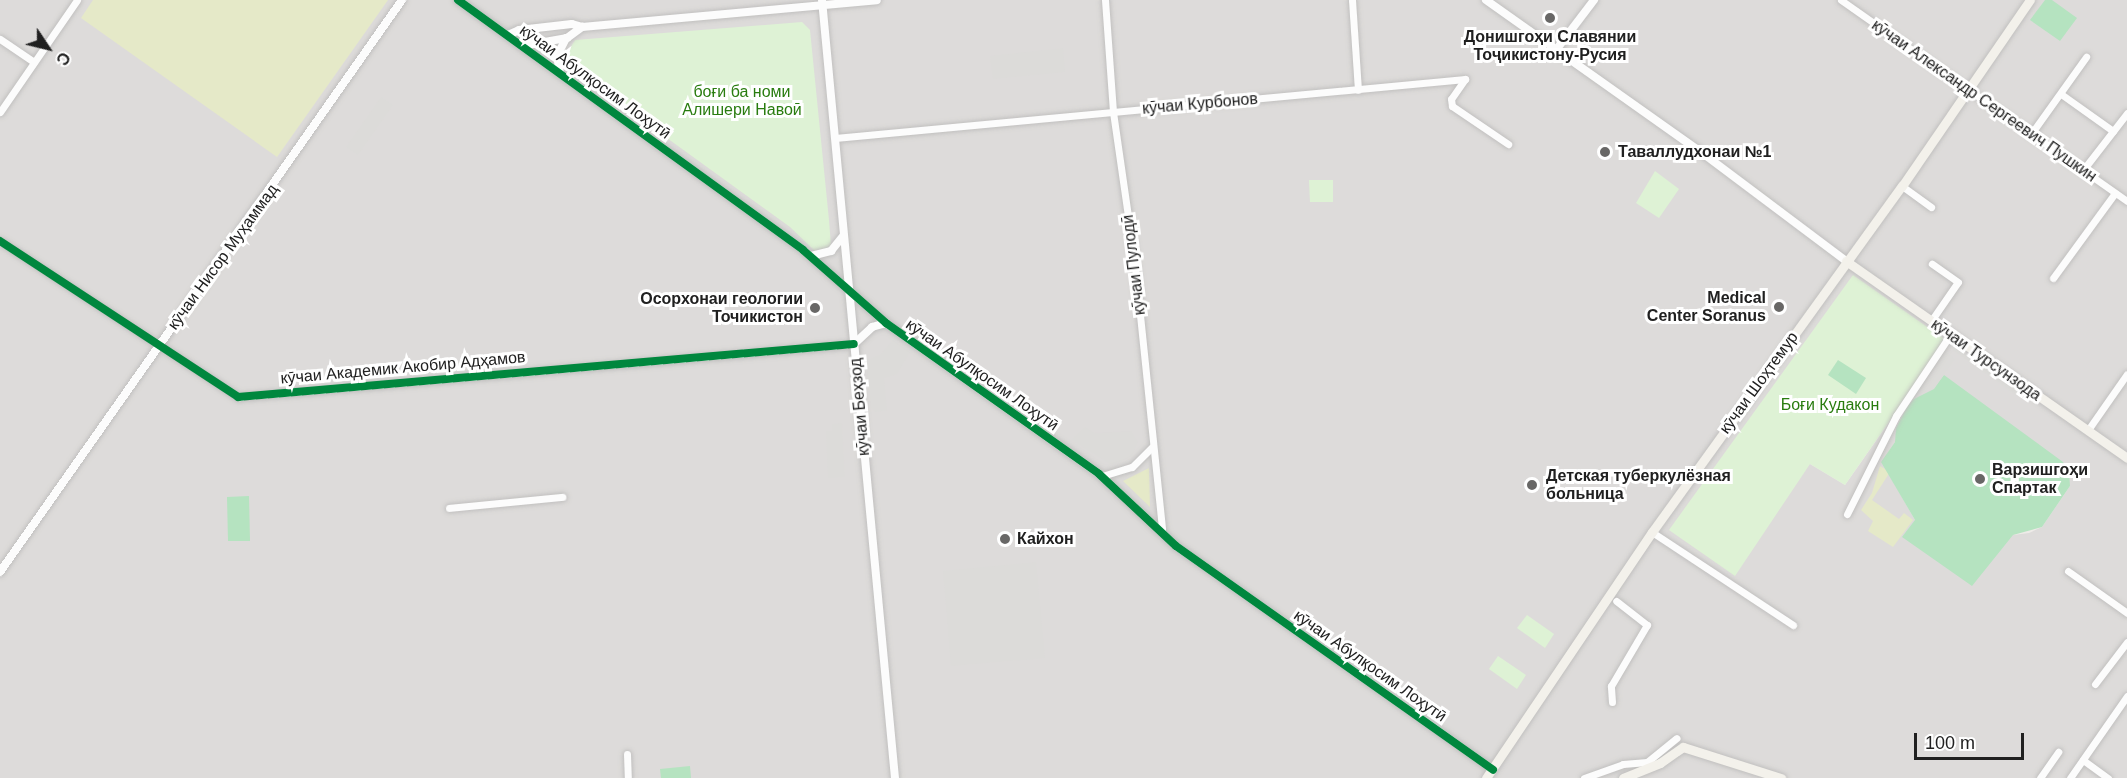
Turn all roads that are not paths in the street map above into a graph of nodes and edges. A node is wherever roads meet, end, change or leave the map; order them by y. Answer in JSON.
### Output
{"nodes":[{"id":1,"x":77,"y":0,"type":"edge"},
{"id":2,"x":402,"y":0,"type":"edge"},
{"id":3,"x":458,"y":0,"type":"edge"},
{"id":4,"x":877,"y":0,"type":"edge"},
{"id":5,"x":1105,"y":0,"type":"edge"},
{"id":6,"x":1352,"y":0,"type":"edge"},
{"id":7,"x":1486,"y":0,"type":"edge"},
{"id":8,"x":1594,"y":0,"type":"edge"},
{"id":9,"x":1841,"y":0,"type":"edge"},
{"id":10,"x":2030,"y":0,"type":"edge"},
{"id":11,"x":822,"y":3,"type":"edge"},
{"id":12,"x":582,"y":27,"type":"junction"},
{"id":13,"x":508,"y":35,"type":"junction"},
{"id":14,"x":567,"y":38,"type":"junction"},
{"id":15,"x":0,"y":39,"type":"edge"},
{"id":16,"x":522,"y":46,"type":"junction"},
{"id":17,"x":1556,"y":50,"type":"junction"},
{"id":18,"x":2086,"y":57,"type":"dead end"},
{"id":19,"x":34,"y":62,"type":"junction"},
{"id":20,"x":561,"y":73,"type":"junction"},
{"id":21,"x":1358,"y":90,"type":"junction"},
{"id":22,"x":1968,"y":90,"type":"junction"},
{"id":23,"x":2061,"y":94,"type":"junction"},
{"id":24,"x":0,"y":112,"type":"edge"},
{"id":25,"x":1113,"y":112,"type":"junction"},
{"id":26,"x":2127,"y":113,"type":"edge"},
{"id":27,"x":2113,"y":132,"type":"junction"},
{"id":28,"x":2031,"y":134,"type":"junction"},
{"id":29,"x":835,"y":138,"type":"junction"},
{"id":30,"x":1508,"y":144,"type":"dead end"},
{"id":31,"x":2083,"y":170,"type":"junction"},
{"id":32,"x":1902,"y":186,"type":"junction"},
{"id":33,"x":2115,"y":193,"type":"junction"},
{"id":34,"x":2127,"y":201,"type":"edge"},
{"id":35,"x":1931,"y":207,"type":"dead end"},
{"id":36,"x":843,"y":235,"type":"junction"},
{"id":37,"x":0,"y":241,"type":"edge"},
{"id":38,"x":811,"y":256,"type":"junction"},
{"id":39,"x":1846,"y":261,"type":"junction"},
{"id":40,"x":1932,"y":264,"type":"dead end"},
{"id":41,"x":2053,"y":278,"type":"dead end"},
{"id":42,"x":846,"y":292,"type":"junction"},
{"id":43,"x":1931,"y":321,"type":"junction"},
{"id":44,"x":886,"y":323,"type":"junction"},
{"id":45,"x":1950,"y":334,"type":"junction"},
{"id":46,"x":854,"y":344,"type":"junction"},
{"id":47,"x":157,"y":347,"type":"junction"},
{"id":48,"x":2127,"y":374,"type":"edge"},
{"id":49,"x":2088,"y":430,"type":"junction"},
{"id":50,"x":1152,"y":447,"type":"junction"},
{"id":51,"x":2127,"y":458,"type":"edge"},
{"id":52,"x":1102,"y":476,"type":"junction"},
{"id":53,"x":562,"y":497,"type":"dead end"},
{"id":54,"x":449,"y":508,"type":"dead end"},
{"id":55,"x":1847,"y":514,"type":"dead end"},
{"id":56,"x":1162,"y":529,"type":"junction"},
{"id":57,"x":1652,"y":532,"type":"junction"},
{"id":58,"x":2068,"y":571,"type":"dead end"},
{"id":59,"x":0,"y":572,"type":"edge"},
{"id":60,"x":1616,"y":601,"type":"dead end"},
{"id":61,"x":2127,"y":613,"type":"edge"},
{"id":62,"x":1792,"y":625,"type":"dead end"},
{"id":63,"x":2127,"y":642,"type":"edge"},
{"id":64,"x":2095,"y":684,"type":"dead end"},
{"id":65,"x":2127,"y":696,"type":"edge"},
{"id":66,"x":1612,"y":702,"type":"dead end"},
{"id":67,"x":2124,"y":710,"type":"edge"},
{"id":68,"x":1677,"y":738,"type":"dead end"},
{"id":69,"x":2058,"y":752,"type":"dead end"},
{"id":70,"x":627,"y":754,"type":"dead end"},
{"id":71,"x":2083,"y":760,"type":"junction"},
{"id":72,"x":1492,"y":770,"type":"junction"},
{"id":73,"x":628,"y":778,"type":"edge"},
{"id":74,"x":895,"y":778,"type":"edge"},
{"id":75,"x":1486,"y":778,"type":"edge"},
{"id":76,"x":1499,"y":778,"type":"edge"},
{"id":77,"x":1584,"y":778,"type":"edge"},
{"id":78,"x":1623,"y":778,"type":"edge"},
{"id":79,"x":1781,"y":778,"type":"edge"},
{"id":80,"x":2040,"y":778,"type":"edge"},
{"id":81,"x":2070,"y":778,"type":"edge"},
{"id":82,"x":2108,"y":778,"type":"edge"}],
"edges":[{"from":1,"to":19,"type":"street"},
{"from":2,"to":47,"type":"street","name":"кӯчаи Нисор Муҳаммад"},
{"from":3,"to":13,"type":"street","name":"кӯчаи Абулқосим Лоҳутӣ"},
{"from":4,"to":11,"type":"street"},
{"from":5,"to":25,"type":"street","name":"кӯчаи Пулодӣ"},
{"from":6,"to":21,"type":"street"},
{"from":7,"to":17,"type":"street"},
{"from":8,"to":17,"type":"street"},
{"from":9,"to":22,"type":"street","name":"кӯчаи Александр Сергеевич Пушкин"},
{"from":10,"to":22,"type":"main road","name":"кӯчаи Шоҳтемур"},
{"from":11,"to":12,"type":"street"},
{"from":11,"to":29,"type":"street","name":"кӯчаи Беҳзод"},
{"from":12,"to":13,"type":"street"},
{"from":12,"to":14,"type":"street"},
{"from":13,"to":16,"type":"street","name":"кӯчаи Абулқосим Лоҳутӣ"},
{"from":14,"to":16,"type":"street"},
{"from":14,"to":20,"type":"street"},
{"from":15,"to":19,"type":"street"},
{"from":16,"to":20,"type":"street","name":"кӯчаи Абулқосим Лоҳутӣ"},
{"from":17,"to":39,"type":"street"},
{"from":18,"to":23,"type":"street"},
{"from":19,"to":24,"type":"street"},
{"from":20,"to":38,"type":"street","name":"кӯчаи Абулқосим Лоҳутӣ"},
{"from":21,"to":25,"type":"street","name":"кӯчаи Курбонов"},
{"from":21,"to":30,"type":"street","name":"кӯчаи Курбонов"},
{"from":22,"to":28,"type":"street","name":"кӯчаи Александр Сергеевич Пушкин"},
{"from":22,"to":32,"type":"main road","name":"кӯчаи Шоҳтемур"},
{"from":23,"to":27,"type":"street"},
{"from":23,"to":28,"type":"street"},
{"from":25,"to":29,"type":"street","name":"кӯчаи Курбонов"},
{"from":25,"to":50,"type":"street","name":"кӯчаи Пулодӣ"},
{"from":26,"to":27,"type":"street"},
{"from":27,"to":31,"type":"street"},
{"from":28,"to":31,"type":"street","name":"кӯчаи Александр Сергеевич Пушкин"},
{"from":29,"to":36,"type":"street","name":"кӯчаи Беҳзод"},
{"from":31,"to":33,"type":"street","name":"кӯчаи Александр Сергеевич Пушкин"},
{"from":32,"to":35,"type":"street"},
{"from":32,"to":39,"type":"main road","name":"кӯчаи Шоҳтемур"},
{"from":33,"to":34,"type":"street","name":"кӯчаи Александр Сергеевич Пушкин"},
{"from":33,"to":41,"type":"street"},
{"from":36,"to":38,"type":"street"},
{"from":36,"to":42,"type":"street","name":"кӯчаи Беҳзод"},
{"from":37,"to":47,"type":"street","name":"кӯчаи Академик Акобир Адҳамов"},
{"from":38,"to":42,"type":"street","name":"кӯчаи Абулқосим Лоҳутӣ"},
{"from":39,"to":43,"type":"main road","name":"кӯчаи Турсунзода"},
{"from":39,"to":57,"type":"main road","name":"кӯчаи Шоҳтемур"},
{"from":40,"to":43,"type":"street"},
{"from":42,"to":44,"type":"street","name":"кӯчаи Абулқосим Лоҳутӣ"},
{"from":42,"to":46,"type":"street","name":"кӯчаи Беҳзод"},
{"from":43,"to":45,"type":"main road","name":"кӯчаи Турсунзода"},
{"from":44,"to":46,"type":"street"},
{"from":44,"to":52,"type":"street","name":"кӯчаи Абулқосим Лоҳутӣ"},
{"from":45,"to":49,"type":"main road","name":"кӯчаи Турсунзода"},
{"from":45,"to":55,"type":"street"},
{"from":46,"to":47,"type":"street","name":"кӯчаи Академик Акобир Адҳамов"},
{"from":46,"to":74,"type":"street","name":"кӯчаи Беҳзод"},
{"from":47,"to":59,"type":"street","name":"кӯчаи Нисор Муҳаммад"},
{"from":48,"to":49,"type":"street"},
{"from":49,"to":51,"type":"main road","name":"кӯчаи Турсунзода"},
{"from":50,"to":52,"type":"street"},
{"from":50,"to":56,"type":"street","name":"кӯчаи Пулодӣ"},
{"from":52,"to":56,"type":"street","name":"кӯчаи Абулқосим Лоҳутӣ"},
{"from":53,"to":54,"type":"street"},
{"from":56,"to":72,"type":"street","name":"кӯчаи Абулқосим Лоҳутӣ"},
{"from":57,"to":62,"type":"street"},
{"from":57,"to":72,"type":"main road","name":"кӯчаи Шоҳтемур"},
{"from":58,"to":61,"type":"street"},
{"from":60,"to":66,"type":"street"},
{"from":63,"to":64,"type":"street"},
{"from":65,"to":67,"type":"street"},
{"from":67,"to":71,"type":"street"},
{"from":68,"to":77,"type":"street"},
{"from":69,"to":80,"type":"street"},
{"from":70,"to":73,"type":"street"},
{"from":71,"to":81,"type":"street"},
{"from":71,"to":82,"type":"street"},
{"from":72,"to":75,"type":"main road","name":"кӯчаи Шоҳтемур"},
{"from":72,"to":76,"type":"main road"},
{"from":78,"to":79,"type":"main road"}]}
